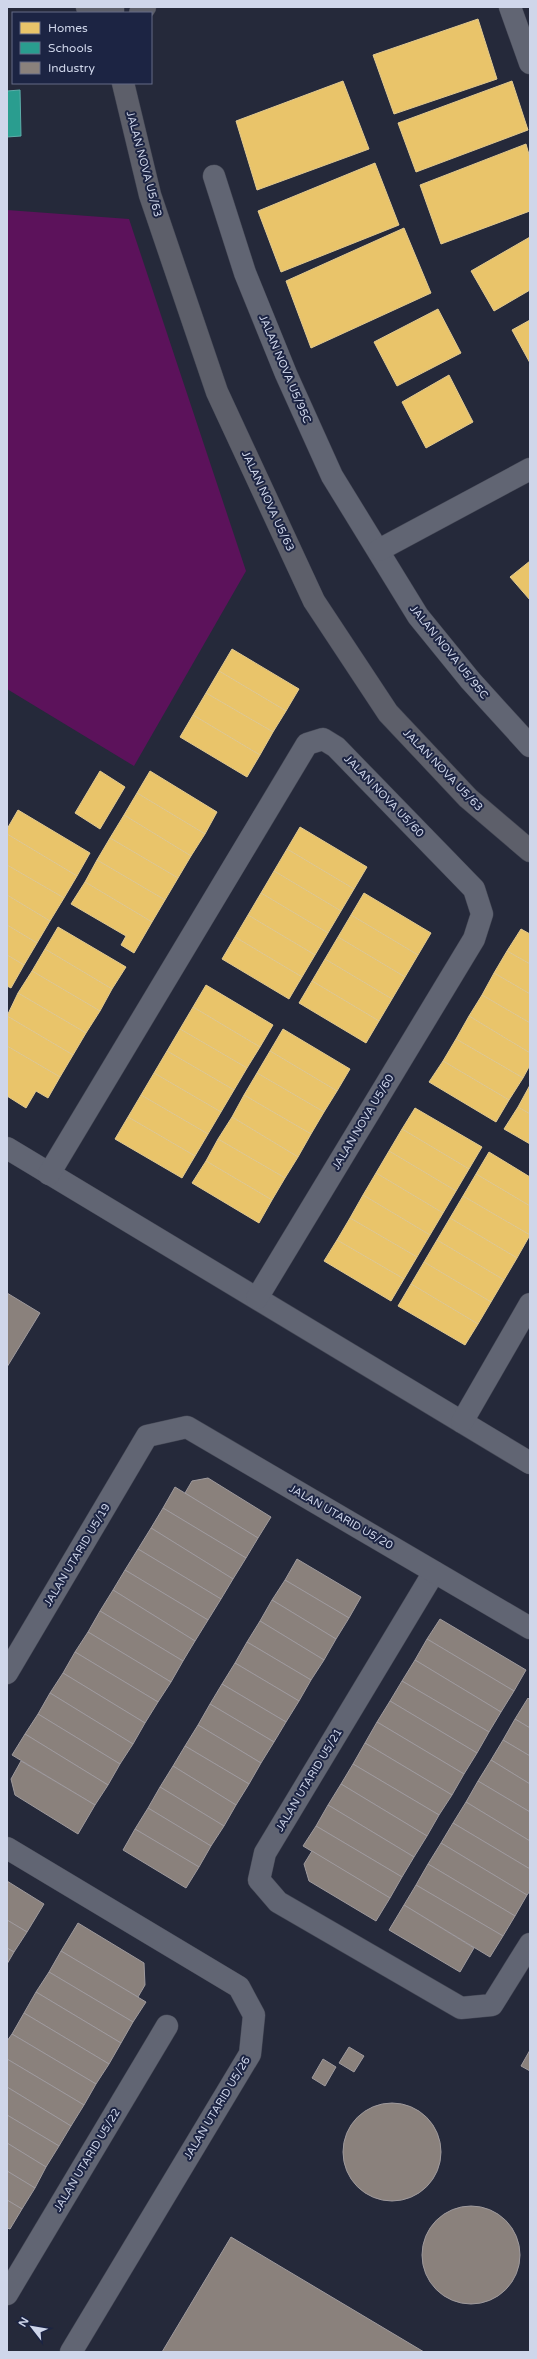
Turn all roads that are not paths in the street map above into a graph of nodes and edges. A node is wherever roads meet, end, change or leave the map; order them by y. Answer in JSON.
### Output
{"nodes":[{"id":1,"x":510,"y":7,"type":"edge"},
{"id":2,"x":530,"y":63,"type":"edge"},
{"id":3,"x":123,"y":84,"type":"edge"},
{"id":4,"x":214,"y":176,"type":"dead end"},
{"id":5,"x":530,"y":468,"type":"edge"},
{"id":6,"x":379,"y":550,"type":"junction"},
{"id":7,"x":530,"y":746,"type":"edge"},
{"id":8,"x":530,"y":852,"type":"edge"},
{"id":9,"x":7,"y":1148,"type":"edge"},
{"id":10,"x":49,"y":1174,"type":"junction"},
{"id":11,"x":257,"y":1298,"type":"junction"},
{"id":12,"x":530,"y":1304,"type":"edge"},
{"id":13,"x":462,"y":1422,"type":"junction"},
{"id":14,"x":147,"y":1436,"type":"joint"},
{"id":15,"x":530,"y":1463,"type":"edge"},
{"id":16,"x":434,"y":1572,"type":"junction"},
{"id":17,"x":530,"y":1628,"type":"edge"},
{"id":18,"x":7,"y":1673,"type":"edge"},
{"id":19,"x":7,"y":1848,"type":"edge"},
{"id":20,"x":530,"y":1944,"type":"edge"},
{"id":21,"x":167,"y":2026,"type":"dead end"},
{"id":22,"x":7,"y":2294,"type":"edge"},
{"id":23,"x":70,"y":2352,"type":"edge"}],
"edges":[{"from":1,"to":2,"type":"street"},
{"from":3,"to":8,"type":"street","name":"JALAN NOVA U5/63"},
{"from":4,"to":6,"type":"street","name":"JALAN NOVA U5/95C"},
{"from":5,"to":6,"type":"street"},
{"from":6,"to":7,"type":"street","name":"JALAN NOVA U5/95C"},
{"from":9,"to":10,"type":"street"},
{"from":10,"to":11,"type":"street"},
{"from":10,"to":11,"type":"street","name":"JALAN NOVA U5/60"},
{"from":11,"to":13,"type":"street"},
{"from":12,"to":13,"type":"street"},
{"from":13,"to":15,"type":"street"},
{"from":14,"to":16,"type":"street","name":"JALAN UTARID U5/20"},
{"from":14,"to":18,"type":"street","name":"JALAN UTARID U5/19"},
{"from":16,"to":17,"type":"street","name":"JALAN UTARID U5/20"},
{"from":16,"to":20,"type":"street","name":"JALAN UTARID U5/21"},
{"from":19,"to":23,"type":"street","name":"JALAN UTARID U5/26"},
{"from":21,"to":22,"type":"street","name":"JALAN UTARID U5/22"}]}
